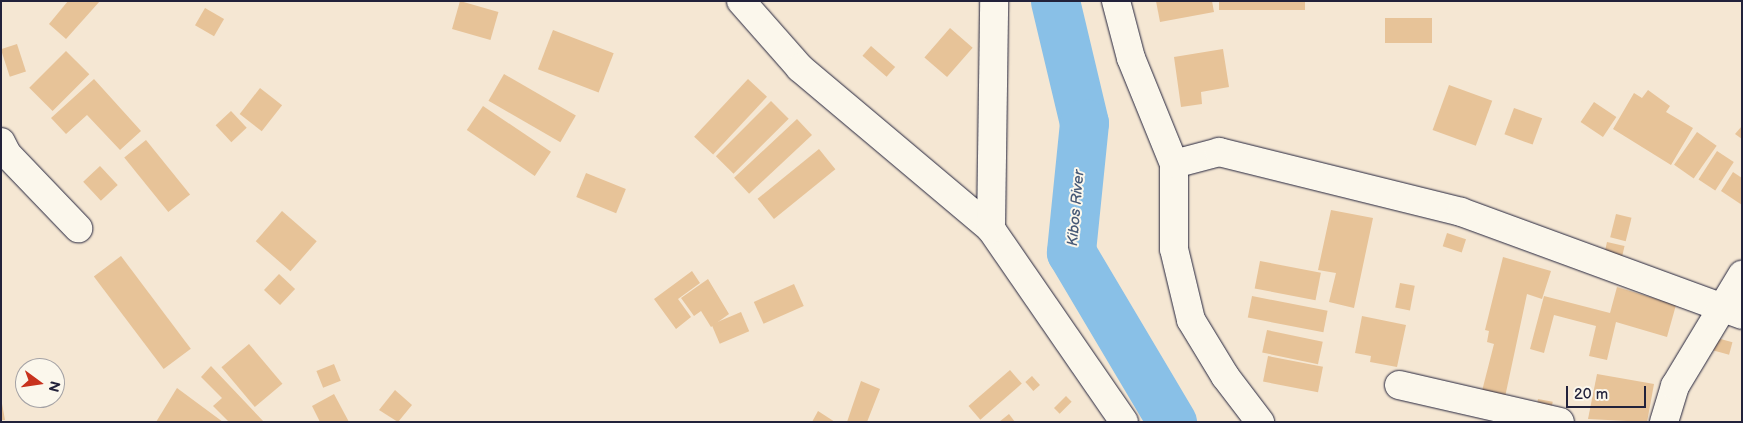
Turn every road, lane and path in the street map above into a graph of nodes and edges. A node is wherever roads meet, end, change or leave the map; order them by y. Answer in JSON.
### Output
{"nodes":[{"id":1,"x":741,"y":1,"type":"edge"},
{"id":2,"x":994,"y":1,"type":"edge"},
{"id":3,"x":1116,"y":1,"type":"edge"},
{"id":4,"x":1,"y":142,"type":"edge"},
{"id":5,"x":1174,"y":164,"type":"junction"},
{"id":6,"x":78,"y":228,"type":"dead end"},
{"id":7,"x":990,"y":229,"type":"junction"},
{"id":8,"x":1742,"y":275,"type":"edge"},
{"id":9,"x":1733,"y":312,"type":"edge"},
{"id":10,"x":1399,"y":385,"type":"dead end"},
{"id":11,"x":1124,"y":422,"type":"edge"},
{"id":12,"x":1260,"y":422,"type":"edge"},
{"id":13,"x":1560,"y":422,"type":"edge"},
{"id":14,"x":1664,"y":422,"type":"edge"}],
"edges":[{"from":1,"to":7,"type":"street"},
{"from":2,"to":7,"type":"street"},
{"from":3,"to":5,"type":"street"},
{"from":4,"to":6,"type":"street"},
{"from":5,"to":9,"type":"street"},
{"from":5,"to":12,"type":"street"},
{"from":7,"to":11,"type":"street"},
{"from":8,"to":9,"type":"street"},
{"from":9,"to":14,"type":"street"},
{"from":10,"to":13,"type":"street"}]}
